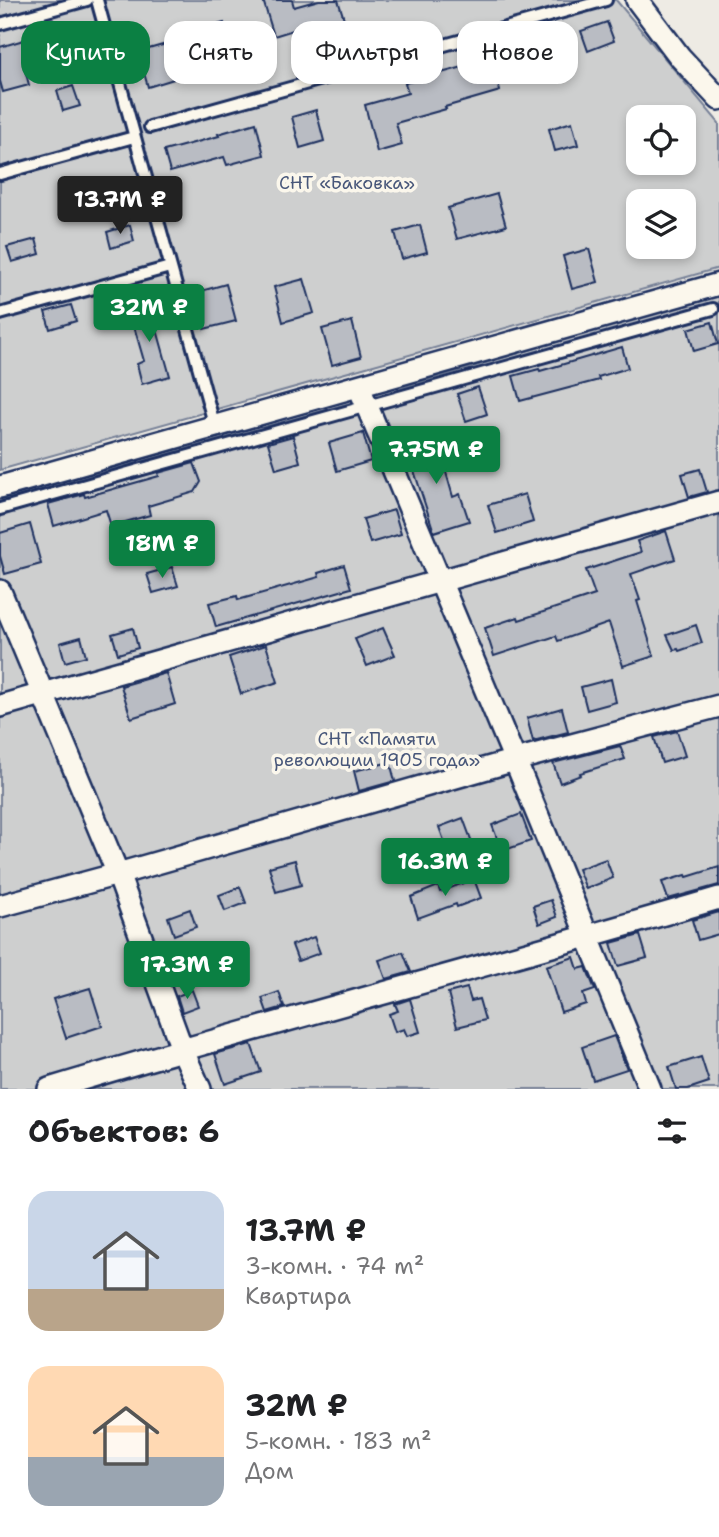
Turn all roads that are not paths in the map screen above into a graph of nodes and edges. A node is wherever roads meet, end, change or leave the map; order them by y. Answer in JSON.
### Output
{"nodes":[{"id":1,"x":88,"y":0,"type":"edge"},
{"id":2,"x":97,"y":0,"type":"edge"},
{"id":3,"x":606,"y":0,"type":"edge"},
{"id":4,"x":637,"y":0,"type":"edge"},
{"id":5,"x":0,"y":24,"type":"edge"},
{"id":6,"x":719,"y":99,"type":"edge"},
{"id":7,"x":150,"y":127,"type":"dead end"},
{"id":8,"x":134,"y":137,"type":"junction"},
{"id":9,"x":0,"y":174,"type":"edge"},
{"id":10,"x":170,"y":267,"type":"junction"},
{"id":11,"x":719,"y":284,"type":"edge"},
{"id":12,"x":713,"y":309,"type":"dead end"},
{"id":13,"x":0,"y":314,"type":"edge"},
{"id":14,"x":359,"y":387,"type":"junction"},
{"id":15,"x":367,"y":407,"type":"junction"},
{"id":16,"x":215,"y":427,"type":"junction"},
{"id":17,"x":0,"y":487,"type":"edge"},
{"id":18,"x":719,"y":502,"type":"edge"},
{"id":19,"x":0,"y":509,"type":"edge"},
{"id":20,"x":440,"y":582,"type":"junction"},
{"id":21,"x":0,"y":591,"type":"edge"},
{"id":22,"x":44,"y":693,"type":"junction"},
{"id":23,"x":0,"y":706,"type":"edge"},
{"id":24,"x":719,"y":706,"type":"edge"},
{"id":25,"x":515,"y":760,"type":"junction"},
{"id":26,"x":118,"y":874,"type":"junction"},
{"id":27,"x":719,"y":898,"type":"edge"},
{"id":28,"x":0,"y":906,"type":"edge"},
{"id":29,"x":587,"y":937,"type":"junction"},
{"id":30,"x":182,"y":1049,"type":"junction"},
{"id":31,"x":49,"y":1089,"type":"edge"},
{"id":32,"x":200,"y":1089,"type":"edge"},
{"id":33,"x":650,"y":1089,"type":"edge"}],
"edges":[{"from":1,"to":5,"type":"lane"},
{"from":2,"to":8,"type":"lane"},
{"from":3,"to":7,"type":"lane"},
{"from":4,"to":6,"type":"street"},
{"from":8,"to":9,"type":"lane"},
{"from":8,"to":10,"type":"lane"},
{"from":10,"to":13,"type":"lane"},
{"from":10,"to":16,"type":"lane"},
{"from":11,"to":14,"type":"street"},
{"from":12,"to":15,"type":"lane"},
{"from":14,"to":15,"type":"street"},
{"from":14,"to":16,"type":"street"},
{"from":15,"to":19,"type":"lane"},
{"from":15,"to":20,"type":"street"},
{"from":16,"to":17,"type":"street"},
{"from":18,"to":20,"type":"street"},
{"from":20,"to":22,"type":"street"},
{"from":20,"to":25,"type":"street"},
{"from":21,"to":22,"type":"street"},
{"from":22,"to":23,"type":"street"},
{"from":22,"to":26,"type":"street"},
{"from":24,"to":25,"type":"street"},
{"from":25,"to":26,"type":"street"},
{"from":25,"to":29,"type":"street"},
{"from":26,"to":28,"type":"street"},
{"from":26,"to":30,"type":"street"},
{"from":27,"to":29,"type":"street"},
{"from":29,"to":30,"type":"street"},
{"from":29,"to":33,"type":"street"},
{"from":30,"to":31,"type":"street"},
{"from":30,"to":32,"type":"street"}]}
